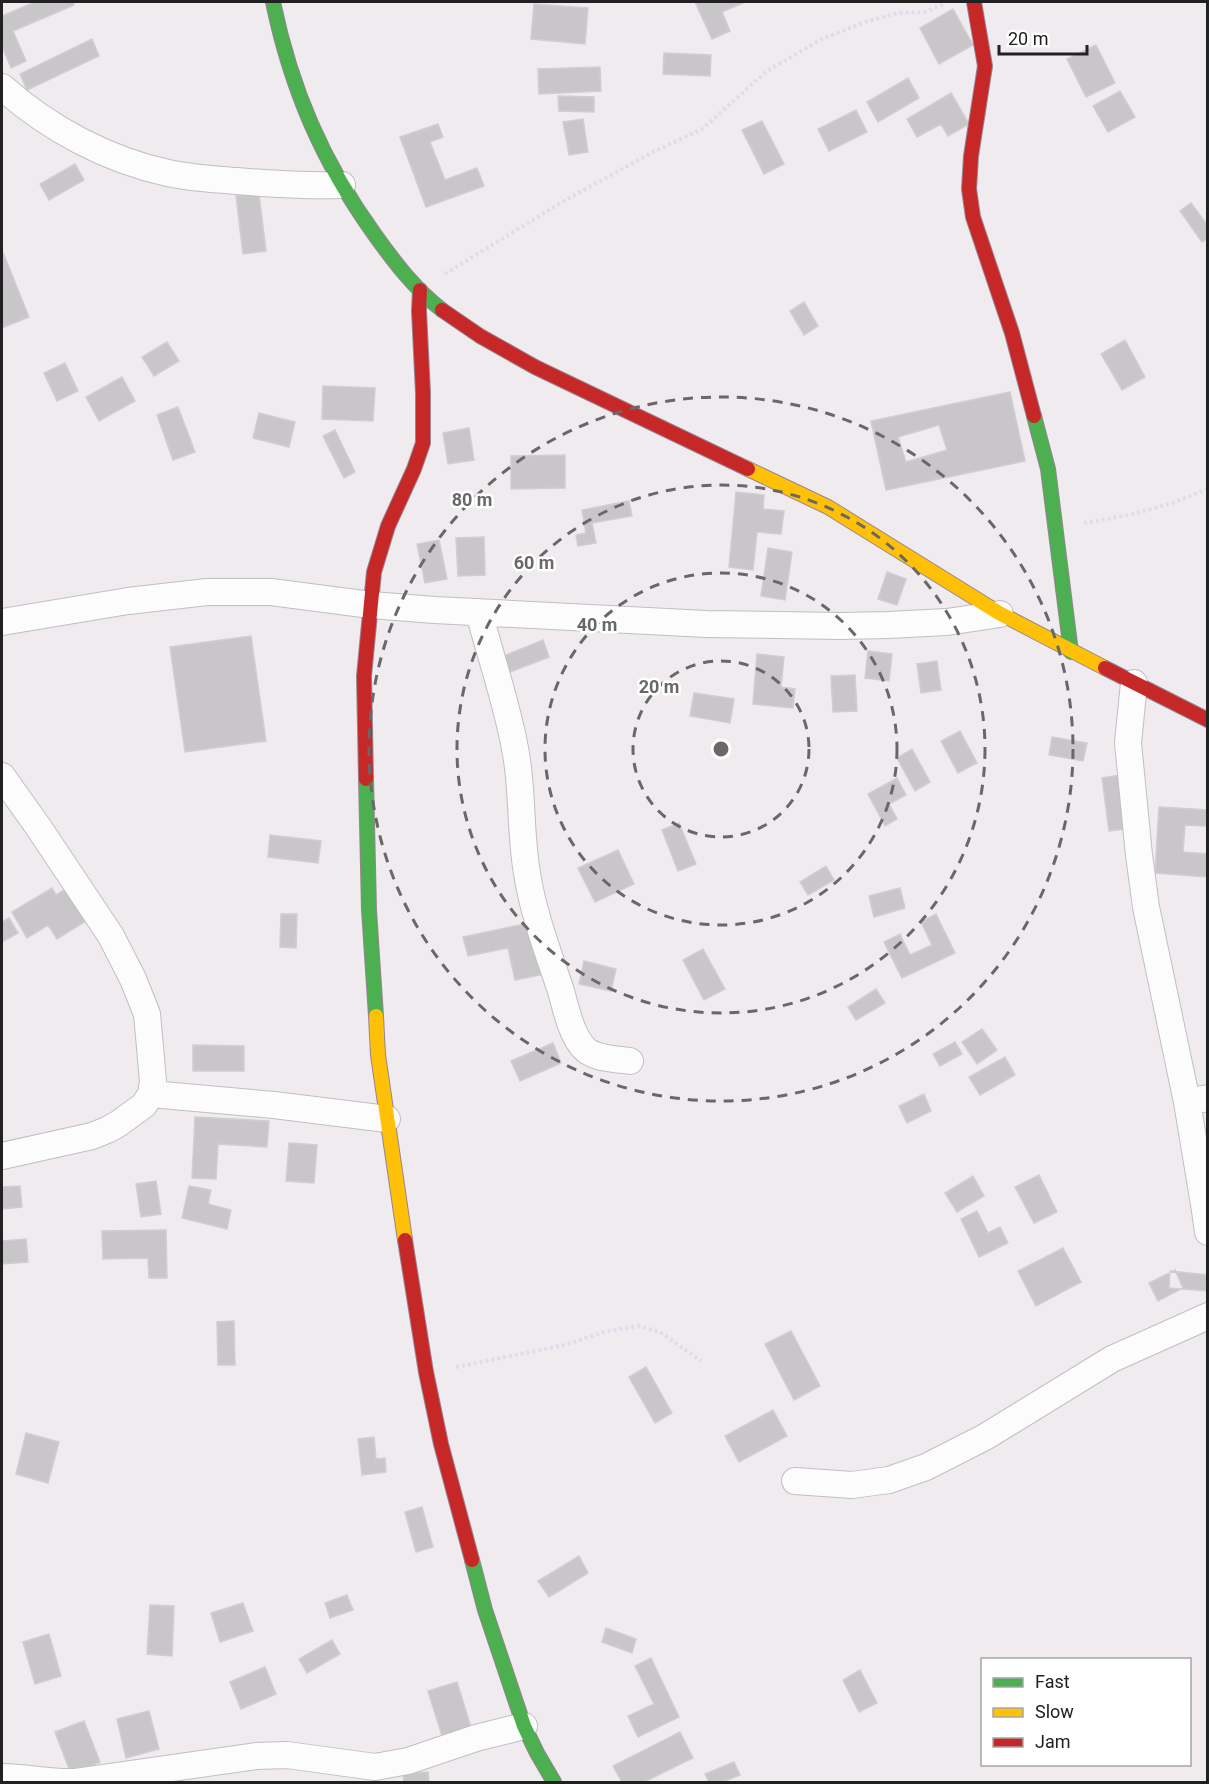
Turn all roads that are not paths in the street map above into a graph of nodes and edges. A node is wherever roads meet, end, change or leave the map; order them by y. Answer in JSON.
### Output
{"nodes":[{"id":1,"x":273,"y":2,"type":"edge"},
{"id":2,"x":974,"y":2,"type":"edge"},
{"id":3,"x":2,"y":87,"type":"edge"},
{"id":4,"x":342,"y":185,"type":"junction"},
{"id":5,"x":420,"y":290,"type":"junction"},
{"id":6,"x":371,"y":604,"type":"junction"},
{"id":7,"x":479,"y":612,"type":"junction"},
{"id":8,"x":1000,"y":614,"type":"junction"},
{"id":9,"x":2,"y":622,"type":"edge"},
{"id":10,"x":1071,"y":652,"type":"junction"},
{"id":11,"x":1134,"y":683,"type":"junction"},
{"id":12,"x":1208,"y":720,"type":"edge"},
{"id":13,"x":2,"y":776,"type":"edge"},
{"id":14,"x":630,"y":1061,"type":"dead end"},
{"id":15,"x":151,"y":1094,"type":"junction"},
{"id":16,"x":1197,"y":1100,"type":"edge"},
{"id":17,"x":387,"y":1119,"type":"junction"},
{"id":18,"x":2,"y":1156,"type":"edge"},
{"id":19,"x":1207,"y":1232,"type":"edge"},
{"id":20,"x":1208,"y":1316,"type":"edge"},
{"id":21,"x":795,"y":1480,"type":"dead end"},
{"id":22,"x":524,"y":1726,"type":"junction"},
{"id":23,"x":2,"y":1777,"type":"edge"},
{"id":24,"x":554,"y":1782,"type":"edge"}],
"edges":[{"from":1,"to":4,"type":"street"},
{"from":2,"to":10,"type":"street"},
{"from":3,"to":4,"type":"street"},
{"from":4,"to":5,"type":"street"},
{"from":5,"to":6,"type":"street"},
{"from":5,"to":8,"type":"street"},
{"from":6,"to":7,"type":"street"},
{"from":6,"to":9,"type":"street"},
{"from":6,"to":17,"type":"street"},
{"from":7,"to":8,"type":"street"},
{"from":7,"to":14,"type":"street"},
{"from":8,"to":10,"type":"street"},
{"from":10,"to":11,"type":"street"},
{"from":11,"to":12,"type":"street"},
{"from":11,"to":16,"type":"street"},
{"from":13,"to":15,"type":"street"},
{"from":15,"to":17,"type":"street"},
{"from":15,"to":18,"type":"street"},
{"from":16,"to":19,"type":"street"},
{"from":17,"to":22,"type":"street"},
{"from":20,"to":21,"type":"street"},
{"from":22,"to":23,"type":"street"},
{"from":22,"to":24,"type":"street"}]}
